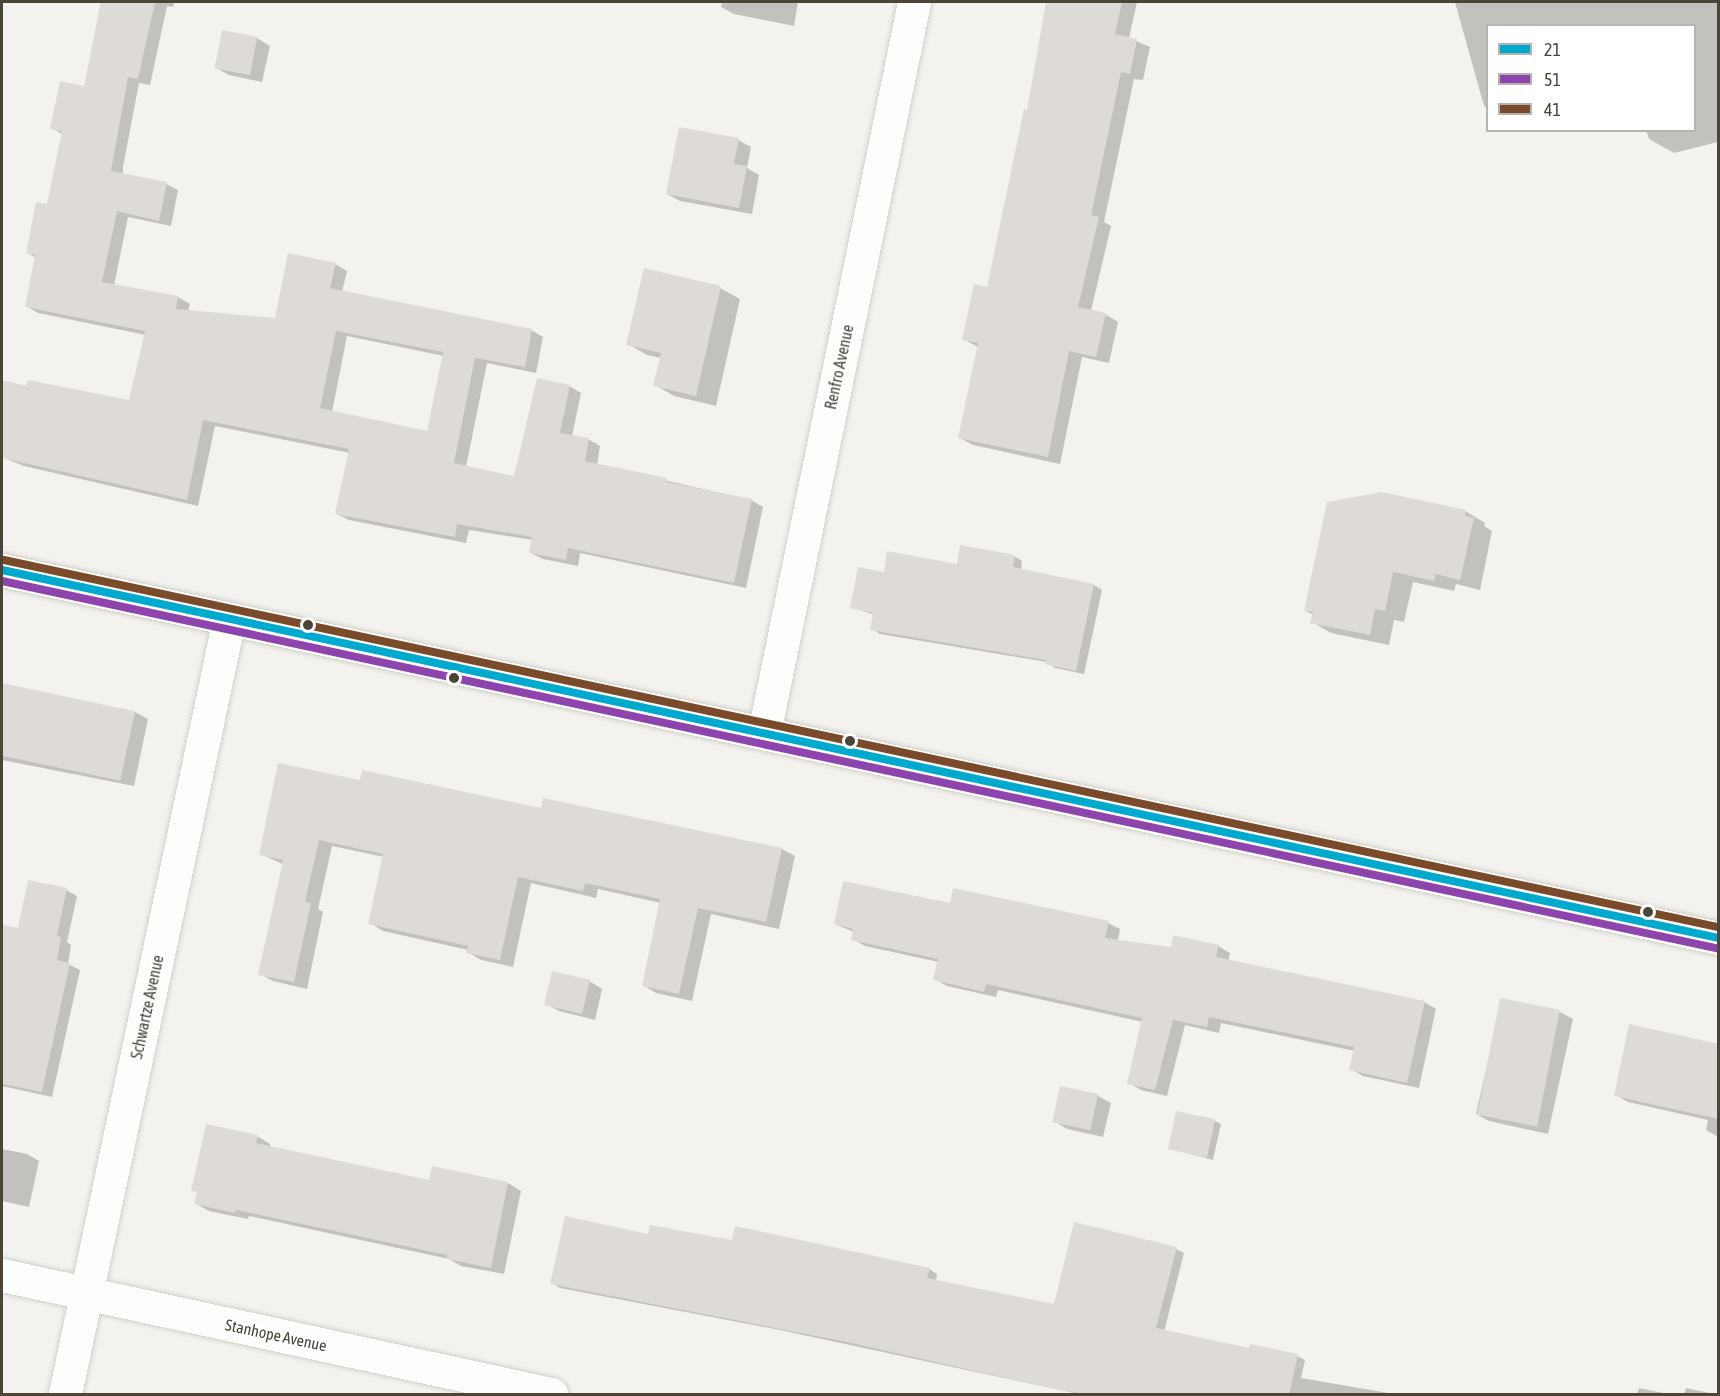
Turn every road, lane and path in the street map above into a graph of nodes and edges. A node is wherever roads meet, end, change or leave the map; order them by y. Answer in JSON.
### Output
{"nodes":[{"id":1,"x":914,"y":2,"type":"edge"},
{"id":2,"x":2,"y":570,"type":"edge"},
{"id":3,"x":229,"y":619,"type":"junction"},
{"id":4,"x":764,"y":733,"type":"junction"},
{"id":5,"x":1719,"y":938,"type":"edge"},
{"id":6,"x":2,"y":1275,"type":"edge"},
{"id":7,"x":87,"y":1294,"type":"junction"},
{"id":8,"x":65,"y":1395,"type":"edge"},
{"id":9,"x":551,"y":1395,"type":"edge"}],
"edges":[{"from":1,"to":4,"type":"street","name":"Renfro Avenue"},
{"from":2,"to":3,"type":"street"},
{"from":3,"to":4,"type":"street"},
{"from":3,"to":7,"type":"street","name":"Schwartze Avenue"},
{"from":4,"to":5,"type":"street"},
{"from":6,"to":7,"type":"street","name":"Stanhope Avenue"},
{"from":7,"to":8,"type":"street","name":"Schwartze Avenue"},
{"from":7,"to":9,"type":"street","name":"Stanhope Avenue"}]}
